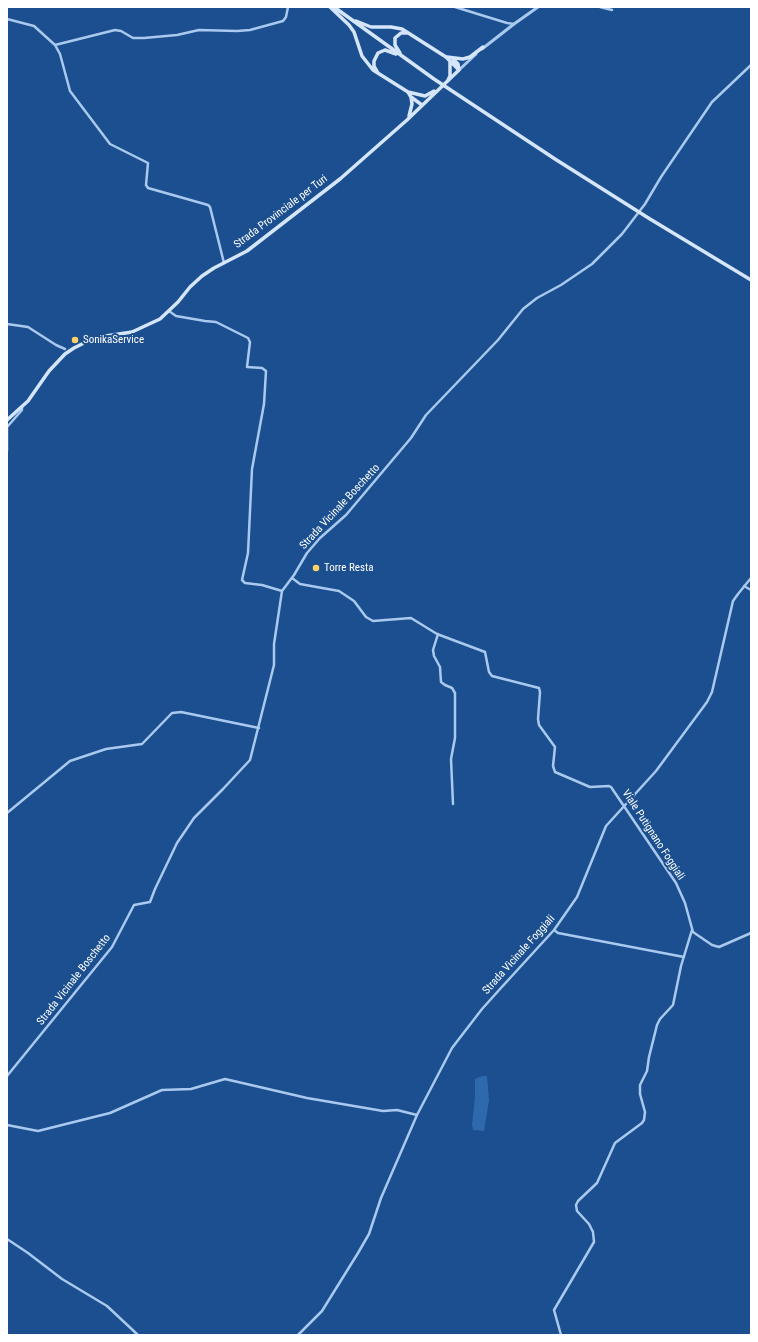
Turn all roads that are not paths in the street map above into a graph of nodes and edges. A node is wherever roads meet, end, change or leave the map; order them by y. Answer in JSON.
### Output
{"nodes":[{"id":1,"x":288,"y":7,"type":"edge"},
{"id":2,"x":330,"y":7,"type":"edge"},
{"id":3,"x":334,"y":7,"type":"edge"},
{"id":4,"x":455,"y":7,"type":"edge"},
{"id":5,"x":538,"y":7,"type":"edge"},
{"id":6,"x":600,"y":7,"type":"edge"},
{"id":7,"x":612,"y":10,"type":"dead end"},
{"id":8,"x":346,"y":16,"type":"junction"},
{"id":9,"x":7,"y":19,"type":"edge"},
{"id":10,"x":514,"y":24,"type":"junction"},
{"id":11,"x":411,"y":34,"type":"junction"},
{"id":12,"x":55,"y":44,"type":"junction"},
{"id":13,"x":483,"y":47,"type":"junction"},
{"id":14,"x":451,"y":60,"type":"junction"},
{"id":15,"x":412,"y":64,"type":"junction"},
{"id":16,"x":751,"y":65,"type":"edge"},
{"id":17,"x":459,"y":70,"type":"junction"},
{"id":18,"x":379,"y":74,"type":"junction"},
{"id":19,"x":446,"y":82,"type":"junction"},
{"id":20,"x":408,"y":92,"type":"junction"},
{"id":21,"x":416,"y":94,"type":"junction"},
{"id":22,"x":411,"y":97,"type":"junction"},
{"id":23,"x":422,"y":105,"type":"junction"},
{"id":24,"x":407,"y":120,"type":"junction"},
{"id":25,"x":224,"y":263,"type":"junction"},
{"id":26,"x":751,"y":280,"type":"edge"},
{"id":27,"x":169,"y":311,"type":"junction"},
{"id":28,"x":7,"y":324,"type":"edge"},
{"id":29,"x":65,"y":349,"type":"dead end"},
{"id":30,"x":22,"y":408,"type":"junction"},
{"id":31,"x":7,"y":420,"type":"edge"},
{"id":32,"x":7,"y":426,"type":"edge"},
{"id":33,"x":7,"y":451,"type":"edge"},
{"id":34,"x":292,"y":578,"type":"junction"},
{"id":35,"x":751,"y":578,"type":"edge"},
{"id":36,"x":744,"y":586,"type":"junction"},
{"id":37,"x":751,"y":590,"type":"edge"},
{"id":38,"x":282,"y":591,"type":"junction"},
{"id":39,"x":438,"y":634,"type":"junction"},
{"id":40,"x":258,"y":728,"type":"junction"},
{"id":41,"x":453,"y":804,"type":"dead end"},
{"id":42,"x":624,"y":805,"type":"junction"},
{"id":43,"x":7,"y":813,"type":"edge"},
{"id":44,"x":554,"y":930,"type":"junction"},
{"id":45,"x":692,"y":930,"type":"junction"},
{"id":46,"x":751,"y":933,"type":"edge"},
{"id":47,"x":684,"y":957,"type":"junction"},
{"id":48,"x":7,"y":1076,"type":"edge"},
{"id":49,"x":417,"y":1115,"type":"junction"},
{"id":50,"x":7,"y":1125,"type":"edge"},
{"id":51,"x":7,"y":1239,"type":"edge"},
{"id":52,"x":138,"y":1335,"type":"edge"},
{"id":53,"x":298,"y":1335,"type":"edge"},
{"id":54,"x":561,"y":1335,"type":"edge"}],
"edges":[{"from":1,"to":12,"type":"street"},
{"from":2,"to":18,"type":"main road"},
{"from":3,"to":8,"type":"main road"},
{"from":4,"to":10,"type":"street"},
{"from":5,"to":10,"type":"street","name":"Strada Provinciale per Turi"},
{"from":6,"to":7,"type":"street"},
{"from":8,"to":11,"type":"main road"},
{"from":8,"to":15,"type":"main road"},
{"from":9,"to":12,"type":"street"},
{"from":10,"to":13,"type":"street","name":"Strada Provinciale per Turi"},
{"from":11,"to":14,"type":"main road"},
{"from":11,"to":15,"type":"main road"},
{"from":12,"to":25,"type":"street"},
{"from":13,"to":14,"type":"main road"},
{"from":13,"to":17,"type":"street","name":"Strada Provinciale per Turi"},
{"from":14,"to":17,"type":"main road"},
{"from":14,"to":19,"type":"main road"},
{"from":15,"to":18,"type":"main road"},
{"from":15,"to":26,"type":"main road"},
{"from":16,"to":34,"type":"street","name":"Strada Vicinale Boschetto"},
{"from":17,"to":19,"type":"main road","name":"Strada Provinciale per Turi"},
{"from":18,"to":20,"type":"main road"},
{"from":19,"to":21,"type":"main road"},
{"from":19,"to":23,"type":"main road","name":"Strada Provinciale per Turi"},
{"from":20,"to":21,"type":"main road"},
{"from":20,"to":22,"type":"main road"},
{"from":21,"to":23,"type":"main road"},
{"from":22,"to":23,"type":"main road"},
{"from":22,"to":24,"type":"main road"},
{"from":23,"to":24,"type":"main road","name":"Strada Provinciale per Turi"},
{"from":24,"to":25,"type":"main road","name":"Strada Provinciale per Turi"},
{"from":25,"to":27,"type":"main road","name":"Strada Provinciale per Turi"},
{"from":27,"to":30,"type":"main road","name":"Strada Provinciale per Turi"},
{"from":27,"to":38,"type":"street"},
{"from":28,"to":29,"type":"street"},
{"from":30,"to":31,"type":"main road","name":"Strada Provinciale per Turi"},
{"from":30,"to":32,"type":"street"},
{"from":32,"to":33,"type":"street"},
{"from":34,"to":38,"type":"street","name":"Strada Vicinale Boschetto"},
{"from":34,"to":39,"type":"street","name":"Viale Putignano Foggiali"},
{"from":35,"to":36,"type":"street","name":"Strada Vicinale Foggiali"},
{"from":36,"to":37,"type":"street"},
{"from":36,"to":42,"type":"street","name":"Strada Vicinale Foggiali"},
{"from":38,"to":40,"type":"street","name":"Strada Vicinale Boschetto"},
{"from":39,"to":41,"type":"street"},
{"from":39,"to":42,"type":"street","name":"Viale Putignano Foggiali"},
{"from":40,"to":43,"type":"street"},
{"from":40,"to":48,"type":"street","name":"Strada Vicinale Boschetto"},
{"from":42,"to":44,"type":"street","name":"Strada Vicinale Foggiali"},
{"from":42,"to":45,"type":"street","name":"Viale Putignano Foggiali"},
{"from":44,"to":47,"type":"street"},
{"from":44,"to":49,"type":"street","name":"Strada Vicinale Foggiali"},
{"from":45,"to":46,"type":"street"},
{"from":45,"to":47,"type":"street"},
{"from":47,"to":54,"type":"street"},
{"from":49,"to":50,"type":"street"},
{"from":49,"to":53,"type":"street","name":"Strada Vicinale Foggiali"},
{"from":51,"to":52,"type":"street"}]}
